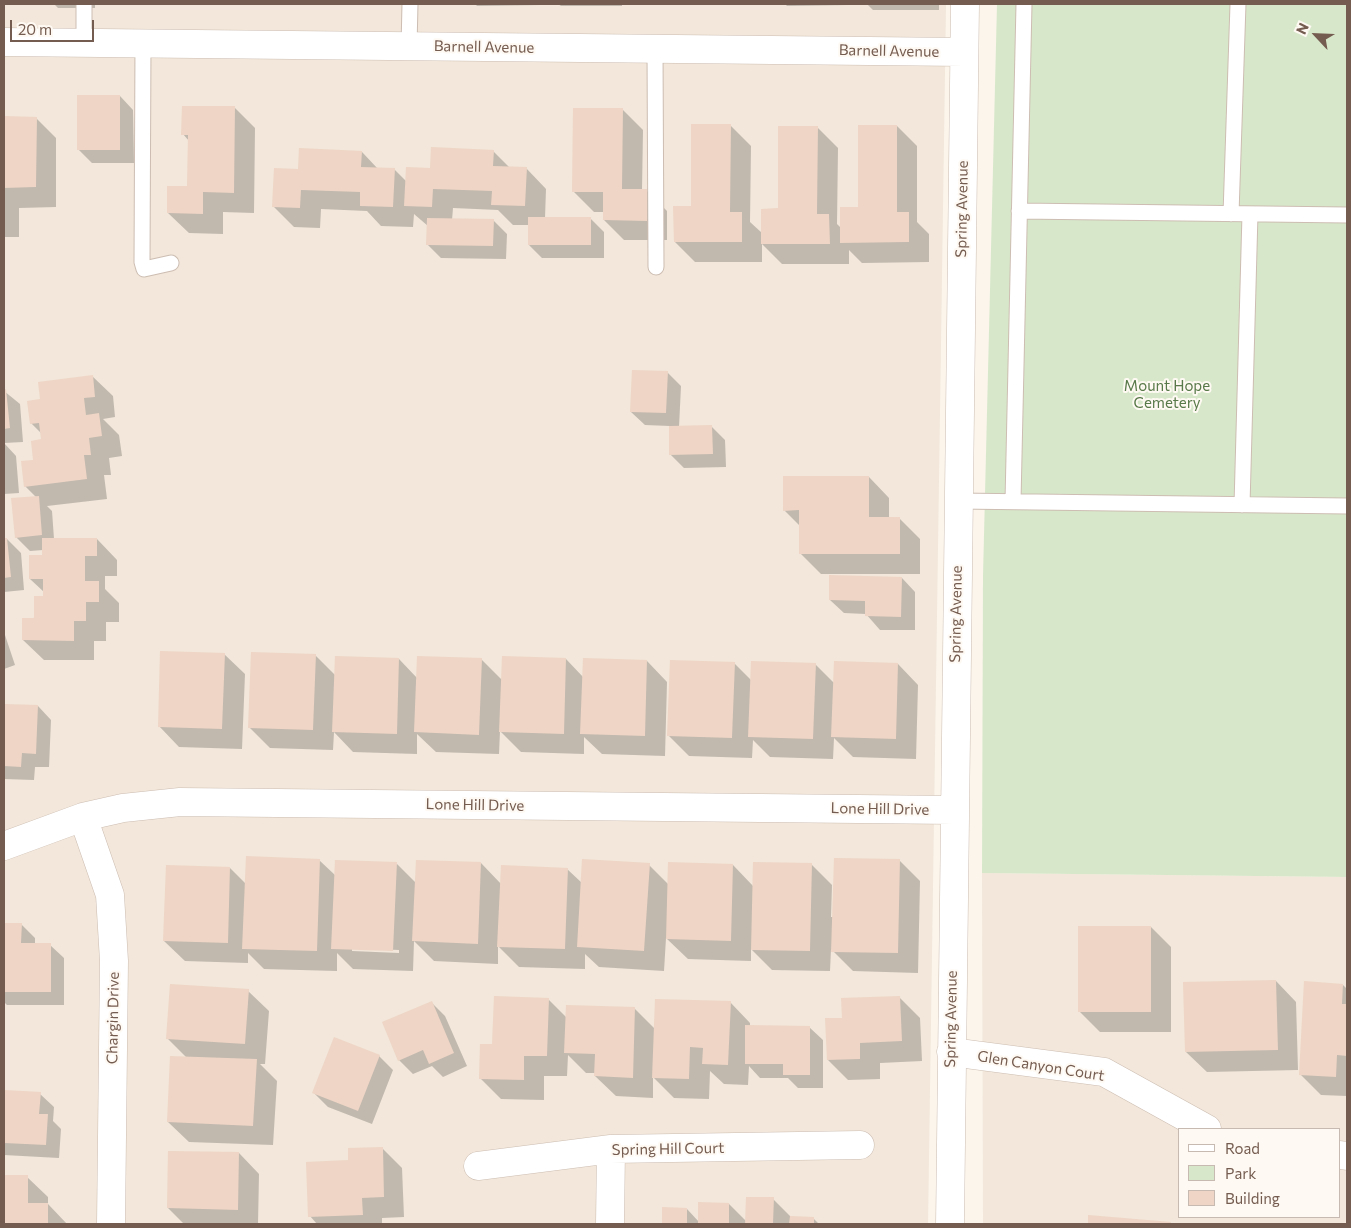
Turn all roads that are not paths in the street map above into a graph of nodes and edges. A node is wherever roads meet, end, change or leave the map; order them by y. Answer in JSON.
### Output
{"nodes":[{"id":1,"x":84,"y":4,"type":"edge"},
{"id":2,"x":410,"y":4,"type":"edge"},
{"id":3,"x":965,"y":4,"type":"edge"},
{"id":4,"x":1024,"y":4,"type":"edge"},
{"id":5,"x":1238,"y":4,"type":"edge"},
{"id":6,"x":4,"y":42,"type":"edge"},
{"id":7,"x":84,"y":43,"type":"junction"},
{"id":8,"x":143,"y":44,"type":"junction"},
{"id":9,"x":409,"y":47,"type":"junction"},
{"id":10,"x":656,"y":49,"type":"junction"},
{"id":11,"x":964,"y":52,"type":"junction"},
{"id":12,"x":1019,"y":211,"type":"junction"},
{"id":13,"x":1231,"y":214,"type":"junction"},
{"id":14,"x":1250,"y":214,"type":"junction"},
{"id":15,"x":1347,"y":215,"type":"edge"},
{"id":16,"x":172,"y":263,"type":"dead end"},
{"id":17,"x":656,"y":267,"type":"dead end"},
{"id":18,"x":958,"y":500,"type":"junction"},
{"id":19,"x":1013,"y":501,"type":"junction"},
{"id":20,"x":1242,"y":505,"type":"junction"},
{"id":21,"x":1347,"y":506,"type":"edge"},
{"id":22,"x":954,"y":810,"type":"junction"},
{"id":23,"x":82,"y":817,"type":"junction"},
{"id":24,"x":4,"y":846,"type":"edge"},
{"id":25,"x":951,"y":1052,"type":"junction"},
{"id":26,"x":1206,"y":1128,"type":"edge"},
{"id":27,"x":860,"y":1145,"type":"dead end"},
{"id":28,"x":611,"y":1149,"type":"junction"},
{"id":29,"x":478,"y":1166,"type":"dead end"},
{"id":30,"x":111,"y":1224,"type":"edge"},
{"id":31,"x":610,"y":1224,"type":"edge"},
{"id":32,"x":950,"y":1224,"type":"edge"}],
"edges":[{"from":1,"to":7,"type":"lane"},
{"from":2,"to":9,"type":"lane"},
{"from":3,"to":11,"type":"street","name":"Spring Avenue"},
{"from":4,"to":12,"type":"lane"},
{"from":5,"to":13,"type":"lane"},
{"from":6,"to":7,"type":"street","name":"Barnell Avenue"},
{"from":7,"to":8,"type":"street","name":"Barnell Avenue"},
{"from":8,"to":9,"type":"street","name":"Barnell Avenue"},
{"from":8,"to":16,"type":"lane"},
{"from":9,"to":10,"type":"street","name":"Barnell Avenue"},
{"from":10,"to":11,"type":"street","name":"Barnell Avenue"},
{"from":10,"to":17,"type":"lane"},
{"from":11,"to":18,"type":"street","name":"Spring Avenue"},
{"from":12,"to":13,"type":"lane"},
{"from":12,"to":19,"type":"lane"},
{"from":13,"to":14,"type":"lane"},
{"from":14,"to":15,"type":"lane"},
{"from":14,"to":20,"type":"lane"},
{"from":18,"to":19,"type":"lane"},
{"from":18,"to":22,"type":"street","name":"Spring Avenue"},
{"from":19,"to":20,"type":"lane"},
{"from":20,"to":21,"type":"lane"},
{"from":22,"to":23,"type":"street","name":"Lone Hill Drive"},
{"from":22,"to":25,"type":"street","name":"Spring Avenue"},
{"from":23,"to":24,"type":"street","name":"Lone Hill Drive"},
{"from":23,"to":30,"type":"street","name":"Chargin Drive"},
{"from":25,"to":26,"type":"street","name":"Glen Canyon Court"},
{"from":25,"to":32,"type":"street","name":"Spring Avenue"},
{"from":27,"to":28,"type":"street","name":"Spring Hill Court"},
{"from":28,"to":29,"type":"street","name":"Spring Hill Court"},
{"from":28,"to":31,"type":"street"}]}
